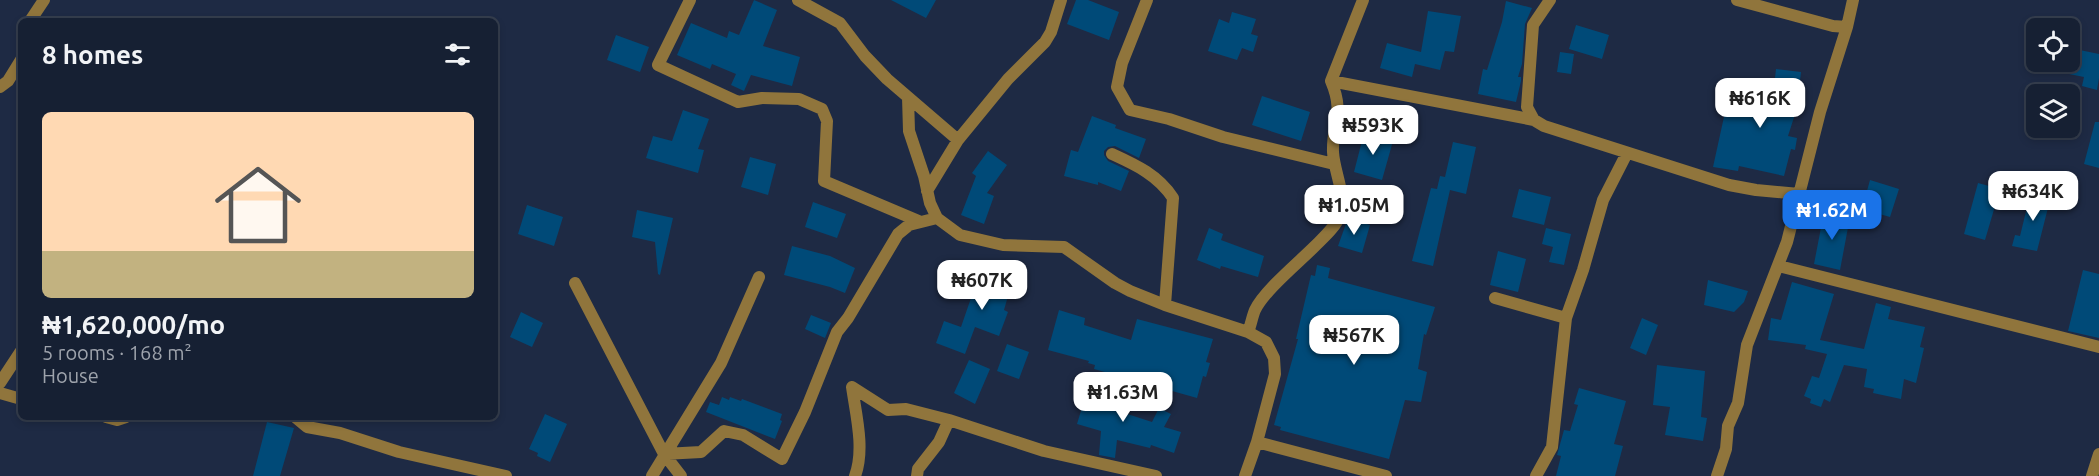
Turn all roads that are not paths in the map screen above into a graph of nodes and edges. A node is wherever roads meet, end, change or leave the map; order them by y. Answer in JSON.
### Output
{"nodes":[{"id":1,"x":44,"y":0,"type":"edge"},
{"id":2,"x":690,"y":0,"type":"edge"},
{"id":3,"x":798,"y":0,"type":"edge"},
{"id":4,"x":1061,"y":0,"type":"edge"},
{"id":5,"x":1148,"y":0,"type":"edge"},
{"id":6,"x":1363,"y":0,"type":"edge"},
{"id":7,"x":1550,"y":0,"type":"edge"},
{"id":8,"x":1737,"y":0,"type":"edge"},
{"id":9,"x":1852,"y":0,"type":"edge"},
{"id":10,"x":819,"y":4,"type":"edge"},
{"id":11,"x":32,"y":18,"type":"edge"},
{"id":12,"x":1846,"y":27,"type":"junction"},
{"id":13,"x":18,"y":65,"type":"edge"},
{"id":14,"x":1331,"y":81,"type":"junction"},
{"id":15,"x":0,"y":87,"type":"edge"},
{"id":16,"x":908,"y":97,"type":"junction"},
{"id":17,"x":1534,"y":120,"type":"junction"},
{"id":18,"x":958,"y":140,"type":"junction"},
{"id":19,"x":1627,"y":153,"type":"junction"},
{"id":20,"x":1112,"y":154,"type":"dead end"},
{"id":21,"x":1334,"y":164,"type":"junction"},
{"id":22,"x":927,"y":191,"type":"junction"},
{"id":23,"x":1799,"y":194,"type":"junction"},
{"id":24,"x":937,"y":218,"type":"junction"},
{"id":25,"x":922,"y":222,"type":"junction"},
{"id":26,"x":1779,"y":266,"type":"junction"},
{"id":27,"x":759,"y":277,"type":"dead end"},
{"id":28,"x":575,"y":283,"type":"dead end"},
{"id":29,"x":1495,"y":298,"type":"dead end"},
{"id":30,"x":1165,"y":305,"type":"junction"},
{"id":31,"x":1566,"y":318,"type":"junction"},
{"id":32,"x":1248,"y":332,"type":"junction"},
{"id":33,"x":2099,"y":348,"type":"edge"},
{"id":34,"x":18,"y":356,"type":"edge"},
{"id":35,"x":0,"y":383,"type":"edge"},
{"id":36,"x":0,"y":393,"type":"edge"},
{"id":37,"x":18,"y":398,"type":"edge"},
{"id":38,"x":299,"y":420,"type":"edge"},
{"id":39,"x":949,"y":420,"type":"junction"},
{"id":40,"x":1257,"y":442,"type":"junction"},
{"id":41,"x":664,"y":454,"type":"junction"},
{"id":42,"x":2099,"y":454,"type":"edge"},
{"id":43,"x":506,"y":476,"type":"edge"},
{"id":44,"x":652,"y":476,"type":"edge"},
{"id":45,"x":681,"y":476,"type":"edge"},
{"id":46,"x":855,"y":476,"type":"edge"},
{"id":47,"x":916,"y":476,"type":"edge"},
{"id":48,"x":1156,"y":476,"type":"edge"},
{"id":49,"x":1245,"y":476,"type":"edge"},
{"id":50,"x":1386,"y":476,"type":"edge"},
{"id":51,"x":1536,"y":476,"type":"edge"},
{"id":52,"x":1717,"y":476,"type":"edge"},
{"id":53,"x":2092,"y":476,"type":"edge"}],
"edges":[{"from":1,"to":11,"type":"street"},
{"from":2,"to":25,"type":"street"},
{"from":3,"to":10,"type":"street"},
{"from":4,"to":18,"type":"street"},
{"from":5,"to":21,"type":"street"},
{"from":6,"to":14,"type":"street"},
{"from":7,"to":17,"type":"street"},
{"from":8,"to":12,"type":"street"},
{"from":9,"to":12,"type":"street"},
{"from":10,"to":16,"type":"street"},
{"from":12,"to":23,"type":"street"},
{"from":13,"to":15,"type":"street"},
{"from":14,"to":17,"type":"street"},
{"from":14,"to":21,"type":"street"},
{"from":16,"to":18,"type":"street"},
{"from":16,"to":22,"type":"street"},
{"from":17,"to":19,"type":"street"},
{"from":18,"to":22,"type":"street"},
{"from":19,"to":23,"type":"street"},
{"from":19,"to":31,"type":"street"},
{"from":20,"to":30,"type":"street"},
{"from":21,"to":32,"type":"street"},
{"from":22,"to":24,"type":"street"},
{"from":23,"to":26,"type":"street"},
{"from":24,"to":25,"type":"street"},
{"from":24,"to":30,"type":"street"},
{"from":25,"to":41,"type":"street"},
{"from":26,"to":33,"type":"street"},
{"from":26,"to":52,"type":"street"},
{"from":27,"to":41,"type":"street"},
{"from":28,"to":41,"type":"street"},
{"from":29,"to":31,"type":"street"},
{"from":30,"to":32,"type":"street"},
{"from":31,"to":51,"type":"street"},
{"from":32,"to":40,"type":"street"},
{"from":34,"to":35,"type":"street"},
{"from":36,"to":37,"type":"street"},
{"from":38,"to":43,"type":"street"},
{"from":39,"to":46,"type":"street"},
{"from":39,"to":47,"type":"street"},
{"from":39,"to":48,"type":"street"},
{"from":40,"to":49,"type":"street"},
{"from":40,"to":50,"type":"street"},
{"from":41,"to":44,"type":"street"},
{"from":41,"to":45,"type":"street"},
{"from":42,"to":53,"type":"street"}]}
